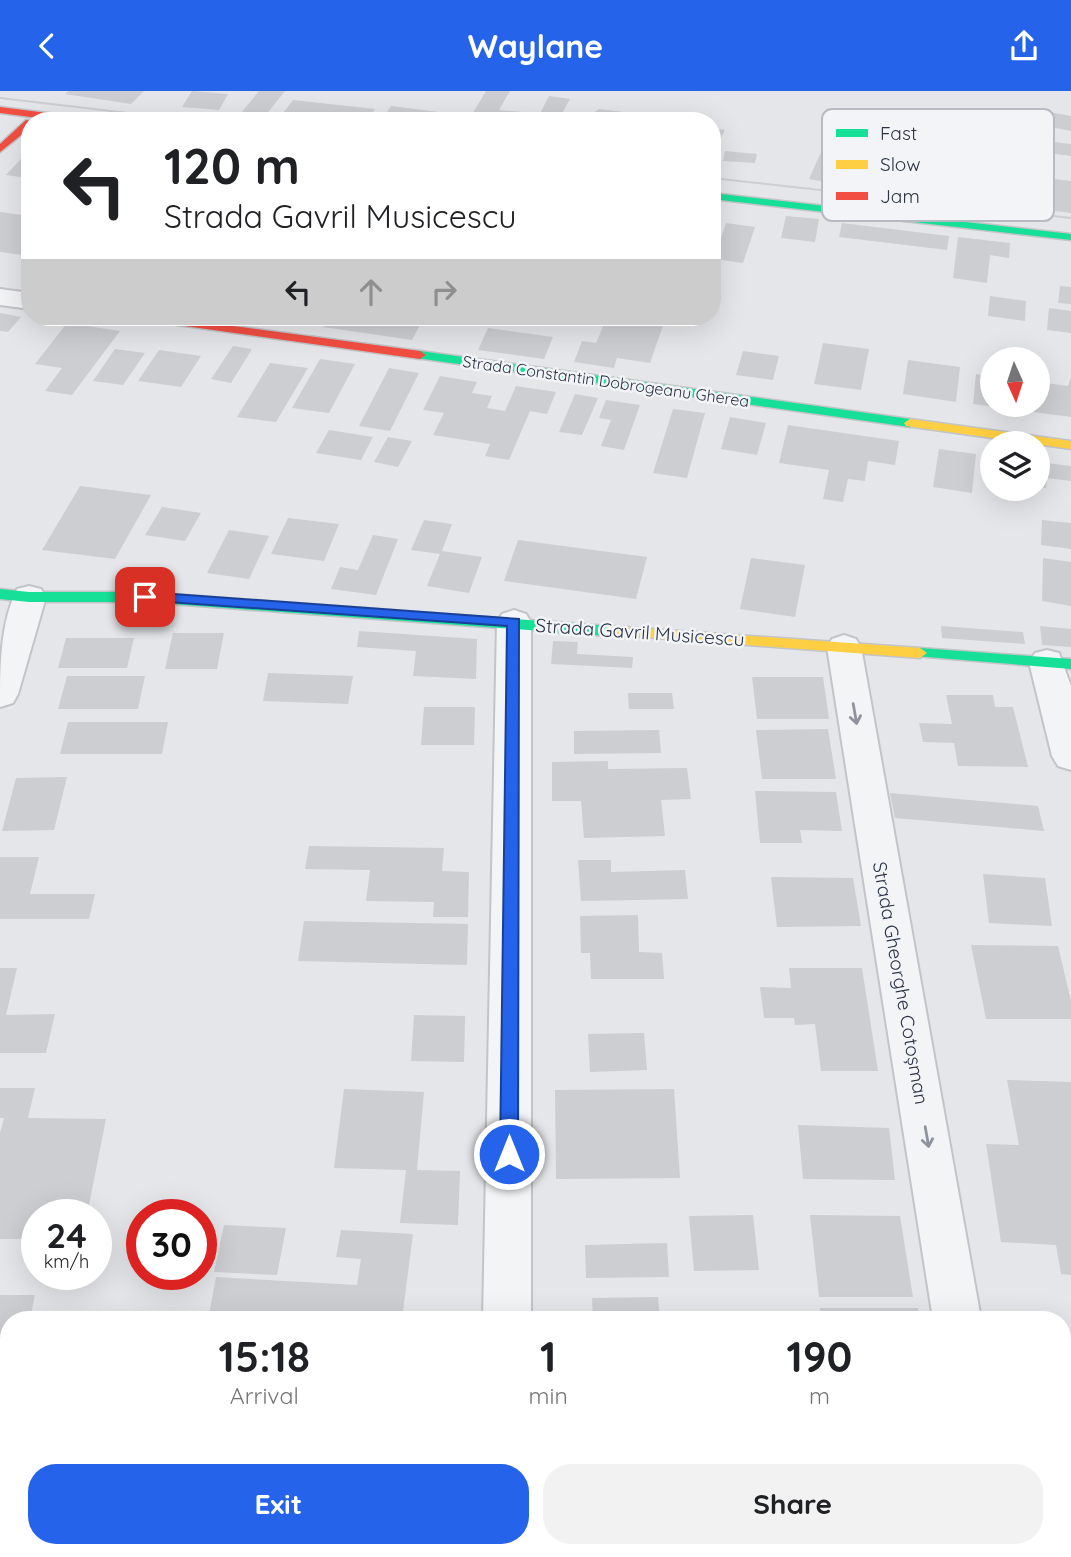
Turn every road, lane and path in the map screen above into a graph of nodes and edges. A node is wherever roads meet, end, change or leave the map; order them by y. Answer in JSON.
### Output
{"nodes":[{"id":1,"x":54,"y":97,"type":"dead end"},
{"id":2,"x":0,"y":110,"type":"edge"},
{"id":3,"x":40,"y":112,"type":"edge"},
{"id":4,"x":21,"y":116,"type":"edge"},
{"id":5,"x":21,"y":130,"type":"edge"},
{"id":6,"x":0,"y":149,"type":"edge"},
{"id":7,"x":721,"y":197,"type":"edge"},
{"id":8,"x":822,"y":209,"type":"edge"},
{"id":9,"x":931,"y":221,"type":"edge"},
{"id":10,"x":1071,"y":237,"type":"edge"},
{"id":11,"x":0,"y":297,"type":"edge"},
{"id":12,"x":21,"y":300,"type":"edge"},
{"id":13,"x":207,"y":326,"type":"edge"},
{"id":14,"x":1071,"y":445,"type":"edge"},
{"id":15,"x":14,"y":596,"type":"edge"},
{"id":16,"x":514,"y":622,"type":"junction"},
{"id":17,"x":844,"y":647,"type":"junction"},
{"id":18,"x":1059,"y":663,"type":"edge"},
{"id":19,"x":0,"y":694,"type":"edge"},
{"id":20,"x":1071,"y":756,"type":"edge"},
{"id":21,"x":507,"y":1311,"type":"edge"},
{"id":22,"x":956,"y":1311,"type":"edge"}],
"edges":[{"from":1,"to":3,"type":"street"},
{"from":2,"to":4,"type":"street"},
{"from":5,"to":6,"type":"street"},
{"from":7,"to":8,"type":"street"},
{"from":9,"to":10,"type":"street"},
{"from":11,"to":12,"type":"street"},
{"from":13,"to":14,"type":"street","name":"Strada Constantin Dobrogeanu Gherea"},
{"from":15,"to":16,"type":"street","name":"Strada Gavril Musicescu"},
{"from":15,"to":19,"type":"street"},
{"from":16,"to":17,"type":"street","name":"Strada Gavril Musicescu"},
{"from":16,"to":21,"type":"street"},
{"from":17,"to":18,"type":"street","name":"Strada Gavril Musicescu"},
{"from":17,"to":22,"type":"street","name":"Strada Gheorghe Cotoșman","one_way":true},
{"from":18,"to":20,"type":"street"}]}
